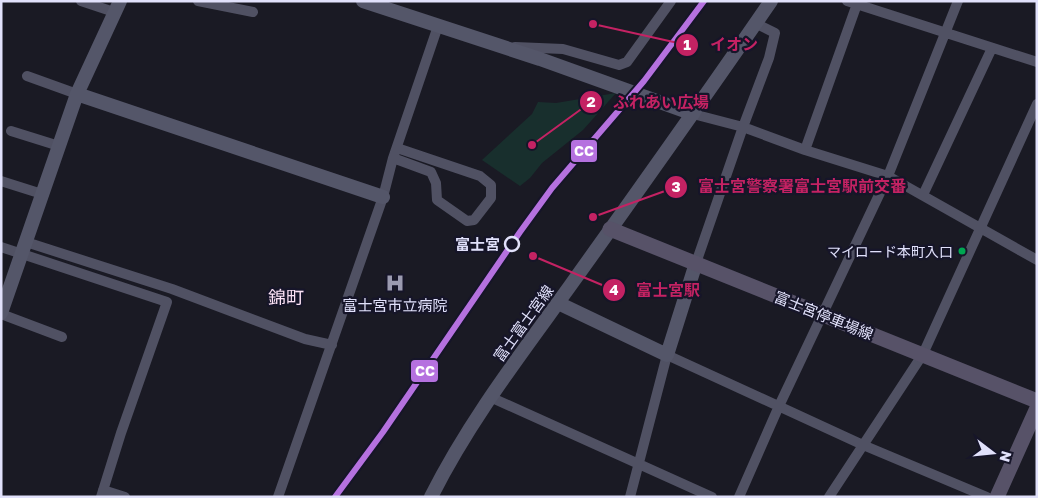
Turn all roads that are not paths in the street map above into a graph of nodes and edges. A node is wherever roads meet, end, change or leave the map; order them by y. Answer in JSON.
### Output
{"nodes":[{"id":1,"x":80,"y":1,"type":"edge"},
{"id":2,"x":198,"y":1,"type":"edge"},
{"id":3,"x":364,"y":1,"type":"edge"},
{"id":4,"x":671,"y":1,"type":"edge"},
{"id":5,"x":770,"y":1,"type":"edge"},
{"id":6,"x":847,"y":1,"type":"edge"},
{"id":7,"x":958,"y":1,"type":"edge"},
{"id":8,"x":857,"y":4,"type":"junction"},
{"id":9,"x":117,"y":7,"type":"edge"},
{"id":10,"x":253,"y":12,"type":"dead end"},
{"id":11,"x":755,"y":23,"type":"junction"},
{"id":12,"x":438,"y":26,"type":"junction"},
{"id":13,"x":945,"y":34,"type":"junction"},
{"id":14,"x":502,"y":46,"type":"junction"},
{"id":15,"x":992,"y":48,"type":"junction"},
{"id":16,"x":1037,"y":62,"type":"edge"},
{"id":17,"x":27,"y":76,"type":"dead end"},
{"id":18,"x":77,"y":94,"type":"junction"},
{"id":19,"x":1037,"y":104,"type":"edge"},
{"id":20,"x":693,"y":114,"type":"junction"},
{"id":21,"x":743,"y":127,"type":"junction"},
{"id":22,"x":10,"y":131,"type":"dead end"},
{"id":23,"x":59,"y":146,"type":"junction"},
{"id":24,"x":805,"y":150,"type":"junction"},
{"id":25,"x":395,"y":153,"type":"junction"},
{"id":26,"x":888,"y":176,"type":"junction"},
{"id":27,"x":1,"y":182,"type":"edge"},
{"id":28,"x":42,"y":194,"type":"junction"},
{"id":29,"x":923,"y":195,"type":"junction"},
{"id":30,"x":383,"y":197,"type":"junction"},
{"id":31,"x":980,"y":228,"type":"junction"},
{"id":32,"x":610,"y":229,"type":"junction"},
{"id":33,"x":1,"y":247,"type":"edge"},
{"id":34,"x":24,"y":248,"type":"junction"},
{"id":35,"x":1037,"y":260,"type":"edge"},
{"id":36,"x":696,"y":263,"type":"junction"},
{"id":37,"x":558,"y":303,"type":"junction"},
{"id":38,"x":1,"y":313,"type":"edge"},
{"id":39,"x":822,"y":316,"type":"junction"},
{"id":40,"x":62,"y":338,"type":"dead end"},
{"id":41,"x":332,"y":345,"type":"junction"},
{"id":42,"x":923,"y":354,"type":"junction"},
{"id":43,"x":667,"y":355,"type":"junction"},
{"id":44,"x":490,"y":397,"type":"junction"},
{"id":45,"x":1037,"y":401,"type":"edge"},
{"id":46,"x":779,"y":406,"type":"junction"},
{"id":47,"x":1037,"y":408,"type":"edge"},
{"id":48,"x":863,"y":445,"type":"junction"},
{"id":49,"x":640,"y":463,"type":"junction"},
{"id":50,"x":102,"y":493,"type":"edge"},
{"id":51,"x":125,"y":497,"type":"edge"},
{"id":52,"x":278,"y":497,"type":"edge"},
{"id":53,"x":431,"y":497,"type":"edge"},
{"id":54,"x":630,"y":497,"type":"edge"},
{"id":55,"x":712,"y":497,"type":"edge"},
{"id":56,"x":739,"y":497,"type":"edge"},
{"id":57,"x":829,"y":497,"type":"edge"},
{"id":58,"x":988,"y":497,"type":"edge"},
{"id":59,"x":997,"y":497,"type":"edge"}],
"edges":[{"from":1,"to":9,"type":"street"},
{"from":2,"to":10,"type":"street"},
{"from":3,"to":12,"type":"street"},
{"from":4,"to":14,"type":"street"},
{"from":5,"to":11,"type":"street","name":"富士富士宮線"},
{"from":6,"to":8,"type":"street"},
{"from":7,"to":13,"type":"street"},
{"from":8,"to":13,"type":"street"},
{"from":8,"to":24,"type":"street"},
{"from":9,"to":18,"type":"street"},
{"from":11,"to":20,"type":"street","name":"富士富士宮線"},
{"from":11,"to":21,"type":"street"},
{"from":12,"to":14,"type":"street"},
{"from":12,"to":25,"type":"street"},
{"from":13,"to":15,"type":"street"},
{"from":13,"to":26,"type":"street"},
{"from":14,"to":20,"type":"street"},
{"from":15,"to":16,"type":"street"},
{"from":15,"to":29,"type":"street"},
{"from":17,"to":18,"type":"street"},
{"from":18,"to":23,"type":"street"},
{"from":18,"to":30,"type":"street"},
{"from":19,"to":31,"type":"street"},
{"from":20,"to":21,"type":"street"},
{"from":20,"to":32,"type":"street","name":"富士富士宮線"},
{"from":21,"to":24,"type":"street"},
{"from":21,"to":36,"type":"street"},
{"from":22,"to":23,"type":"street"},
{"from":23,"to":28,"type":"street"},
{"from":24,"to":26,"type":"street"},
{"from":25,"to":25,"type":"street"},
{"from":25,"to":30,"type":"street"},
{"from":26,"to":29,"type":"street"},
{"from":26,"to":39,"type":"street"},
{"from":27,"to":28,"type":"street"},
{"from":28,"to":34,"type":"street"},
{"from":29,"to":31,"type":"street"},
{"from":30,"to":41,"type":"street"},
{"from":31,"to":35,"type":"street"},
{"from":31,"to":42,"type":"street"},
{"from":32,"to":36,"type":"main road","name":"富士宮停車場線"},
{"from":32,"to":37,"type":"street","name":"富士富士宮線"},
{"from":33,"to":34,"type":"street"},
{"from":34,"to":38,"type":"street"},
{"from":34,"to":41,"type":"street"},
{"from":34,"to":50,"type":"street"},
{"from":36,"to":39,"type":"main road","name":"富士宮停車場線"},
{"from":36,"to":43,"type":"street"},
{"from":37,"to":43,"type":"street"},
{"from":37,"to":44,"type":"street","name":"富士富士宮線"},
{"from":38,"to":40,"type":"street"},
{"from":39,"to":42,"type":"main road","name":"富士宮停車場線"},
{"from":39,"to":46,"type":"street"},
{"from":41,"to":52,"type":"street"},
{"from":42,"to":45,"type":"main road","name":"富士宮停車場線"},
{"from":42,"to":48,"type":"street"},
{"from":43,"to":46,"type":"street"},
{"from":43,"to":49,"type":"street"},
{"from":44,"to":49,"type":"street"},
{"from":44,"to":53,"type":"street","name":"富士富士宮線"},
{"from":46,"to":48,"type":"street"},
{"from":46,"to":56,"type":"street"},
{"from":47,"to":59,"type":"main road"},
{"from":48,"to":57,"type":"street"},
{"from":48,"to":58,"type":"street"},
{"from":49,"to":54,"type":"street"},
{"from":49,"to":55,"type":"street"},
{"from":50,"to":51,"type":"street"}]}
